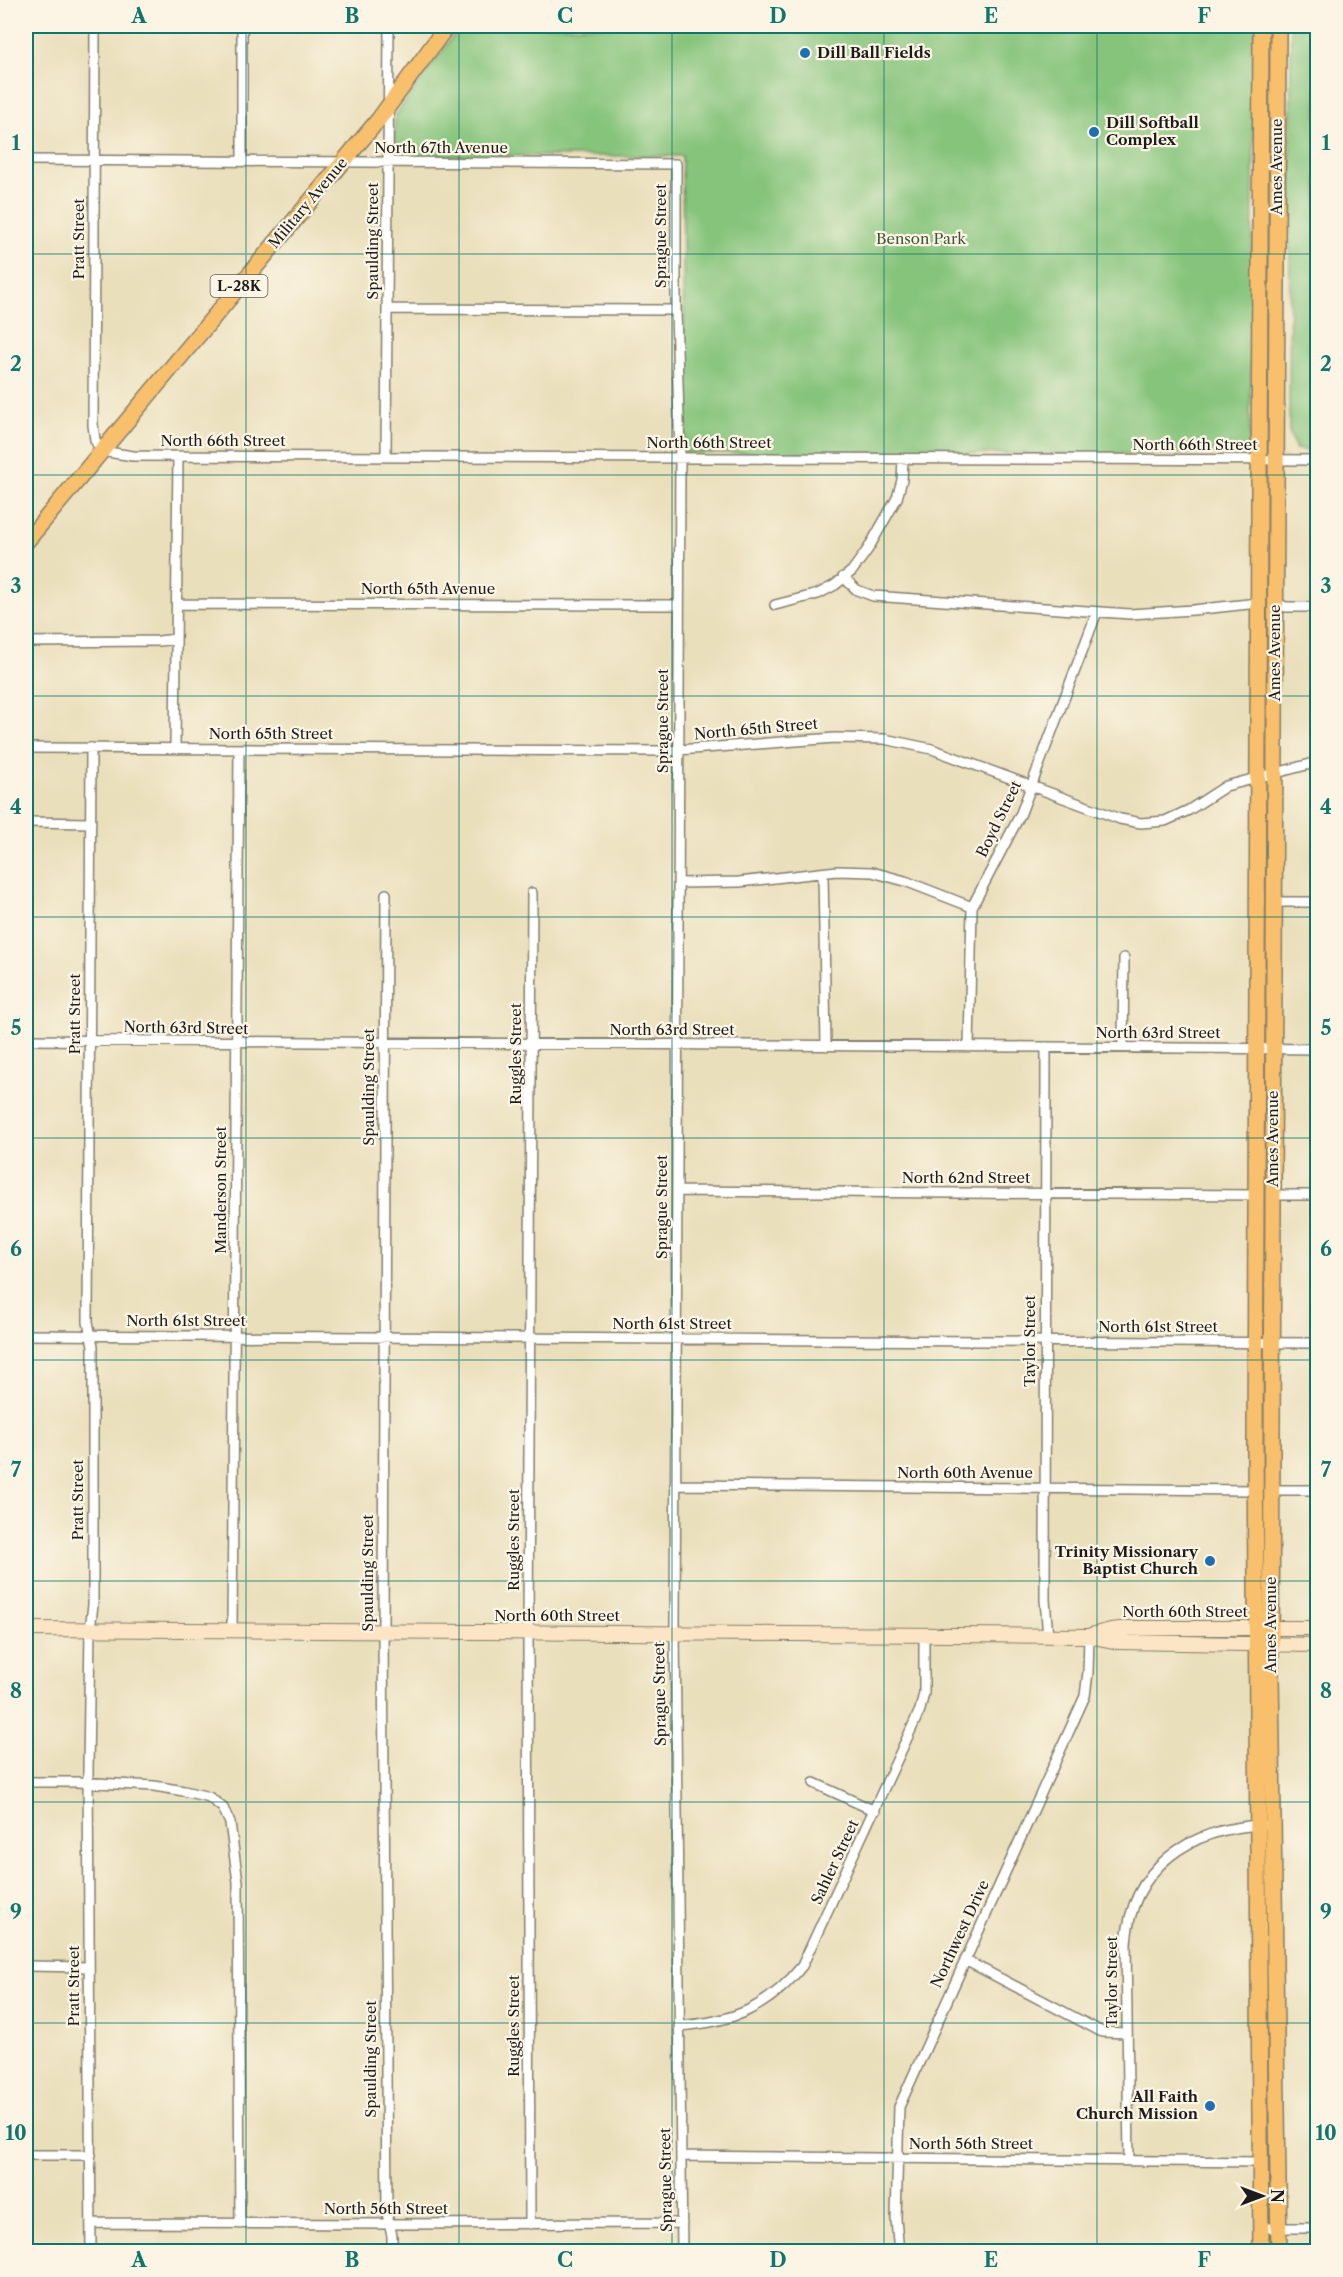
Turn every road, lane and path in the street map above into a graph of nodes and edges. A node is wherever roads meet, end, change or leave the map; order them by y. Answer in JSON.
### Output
{"nodes":[{"id":1,"x":95,"y":26,"type":"edge"},
{"id":2,"x":242,"y":26,"type":"edge"},
{"id":3,"x":389,"y":26,"type":"edge"},
{"id":4,"x":447,"y":26,"type":"edge"},
{"id":5,"x":1261,"y":26,"type":"edge"},
{"id":6,"x":1278,"y":26,"type":"edge"},
{"id":7,"x":390,"y":103,"type":"junction"},
{"id":8,"x":26,"y":160,"type":"edge"},
{"id":9,"x":94,"y":161,"type":"junction"},
{"id":10,"x":242,"y":161,"type":"junction"},
{"id":11,"x":389,"y":162,"type":"junction"},
{"id":12,"x":341,"y":163,"type":"junction"},
{"id":13,"x":676,"y":164,"type":"joint"},
{"id":14,"x":388,"y":309,"type":"junction"},
{"id":15,"x":676,"y":310,"type":"junction"},
{"id":16,"x":101,"y":450,"type":"junction"},
{"id":17,"x":177,"y":456,"type":"junction"},
{"id":18,"x":386,"y":457,"type":"junction"},
{"id":19,"x":680,"y":459,"type":"junction"},
{"id":20,"x":903,"y":459,"type":"junction"},
{"id":21,"x":1259,"y":460,"type":"junction"},
{"id":22,"x":1275,"y":460,"type":"junction"},
{"id":23,"x":1317,"y":460,"type":"edge"},
{"id":24,"x":26,"y":542,"type":"edge"},
{"id":25,"x":843,"y":578,"type":"junction"},
{"id":26,"x":1258,"y":603,"type":"junction"},
{"id":27,"x":1275,"y":603,"type":"junction"},
{"id":28,"x":177,"y":604,"type":"junction"},
{"id":29,"x":679,"y":605,"type":"junction"},
{"id":30,"x":775,"y":605,"type":"dead end"},
{"id":31,"x":1317,"y":607,"type":"edge"},
{"id":32,"x":1097,"y":612,"type":"junction"},
{"id":33,"x":176,"y":639,"type":"junction"},
{"id":34,"x":26,"y":642,"type":"edge"},
{"id":35,"x":26,"y":748,"type":"edge"},
{"id":36,"x":91,"y":748,"type":"junction"},
{"id":37,"x":175,"y":749,"type":"junction"},
{"id":38,"x":239,"y":749,"type":"junction"},
{"id":39,"x":678,"y":750,"type":"junction"},
{"id":40,"x":1317,"y":762,"type":"edge"},
{"id":41,"x":1275,"y":773,"type":"junction"},
{"id":42,"x":1258,"y":779,"type":"junction"},
{"id":43,"x":1032,"y":786,"type":"junction"},
{"id":44,"x":26,"y":822,"type":"edge"},
{"id":45,"x":91,"y":823,"type":"junction"},
{"id":46,"x":824,"y":873,"type":"junction"},
{"id":47,"x":678,"y":883,"type":"junction"},
{"id":48,"x":532,"y":893,"type":"dead end"},
{"id":49,"x":386,"y":894,"type":"dead end"},
{"id":50,"x":1274,"y":902,"type":"junction"},
{"id":51,"x":1317,"y":902,"type":"edge"},
{"id":52,"x":972,"y":907,"type":"junction"},
{"id":53,"x":1124,"y":958,"type":"dead end"},
{"id":54,"x":26,"y":1040,"type":"edge"},
{"id":55,"x":90,"y":1042,"type":"junction"},
{"id":56,"x":237,"y":1043,"type":"junction"},
{"id":57,"x":384,"y":1044,"type":"junction"},
{"id":58,"x":531,"y":1044,"type":"junction"},
{"id":59,"x":677,"y":1045,"type":"junction"},
{"id":60,"x":826,"y":1046,"type":"junction"},
{"id":61,"x":969,"y":1047,"type":"junction"},
{"id":62,"x":1046,"y":1047,"type":"junction"},
{"id":63,"x":1123,"y":1047,"type":"junction"},
{"id":64,"x":1256,"y":1048,"type":"junction"},
{"id":65,"x":1273,"y":1048,"type":"junction"},
{"id":66,"x":1317,"y":1049,"type":"edge"},
{"id":67,"x":677,"y":1191,"type":"junction"},
{"id":68,"x":1046,"y":1194,"type":"junction"},
{"id":69,"x":1256,"y":1195,"type":"junction"},
{"id":70,"x":1272,"y":1195,"type":"junction"},
{"id":71,"x":1317,"y":1195,"type":"edge"},
{"id":72,"x":26,"y":1335,"type":"edge"},
{"id":73,"x":91,"y":1335,"type":"junction"},
{"id":74,"x":235,"y":1336,"type":"junction"},
{"id":75,"x":383,"y":1337,"type":"junction"},
{"id":76,"x":530,"y":1338,"type":"junction"},
{"id":77,"x":676,"y":1339,"type":"junction"},
{"id":78,"x":1046,"y":1341,"type":"junction"},
{"id":79,"x":1255,"y":1342,"type":"junction"},
{"id":80,"x":1271,"y":1343,"type":"junction"},
{"id":81,"x":1317,"y":1343,"type":"edge"},
{"id":82,"x":675,"y":1485,"type":"junction"},
{"id":83,"x":1045,"y":1488,"type":"junction"},
{"id":84,"x":1255,"y":1490,"type":"junction"},
{"id":85,"x":1271,"y":1490,"type":"junction"},
{"id":86,"x":1317,"y":1490,"type":"edge"},
{"id":87,"x":1263,"y":1628,"type":"junction"},
{"id":88,"x":1317,"y":1628,"type":"edge"},
{"id":89,"x":26,"y":1629,"type":"edge"},
{"id":90,"x":90,"y":1629,"type":"junction"},
{"id":91,"x":232,"y":1630,"type":"junction"},
{"id":92,"x":383,"y":1631,"type":"junction"},
{"id":93,"x":528,"y":1632,"type":"junction"},
{"id":94,"x":675,"y":1633,"type":"junction"},
{"id":95,"x":924,"y":1634,"type":"junction"},
{"id":96,"x":1048,"y":1636,"type":"junction"},
{"id":97,"x":1089,"y":1636,"type":"junction"},
{"id":98,"x":1263,"y":1644,"type":"junction"},
{"id":99,"x":1317,"y":1645,"type":"edge"},
{"id":100,"x":26,"y":1782,"type":"edge"},
{"id":101,"x":88,"y":1783,"type":"junction"},
{"id":102,"x":814,"y":1783,"type":"dead end"},
{"id":103,"x":875,"y":1811,"type":"junction"},
{"id":104,"x":1273,"y":1824,"type":"junction"},
{"id":105,"x":1256,"y":1825,"type":"junction"},
{"id":106,"x":964,"y":1960,"type":"junction"},
{"id":107,"x":26,"y":1966,"type":"edge"},
{"id":108,"x":89,"y":1967,"type":"junction"},
{"id":109,"x":680,"y":2026,"type":"junction"},
{"id":110,"x":1127,"y":2033,"type":"junction"},
{"id":111,"x":26,"y":2155,"type":"edge"},
{"id":112,"x":91,"y":2155,"type":"junction"},
{"id":113,"x":681,"y":2156,"type":"junction"},
{"id":114,"x":897,"y":2158,"type":"junction"},
{"id":115,"x":1129,"y":2160,"type":"junction"},
{"id":116,"x":1260,"y":2162,"type":"junction"},
{"id":117,"x":91,"y":2223,"type":"junction"},
{"id":118,"x":682,"y":2223,"type":"junction"},
{"id":119,"x":240,"y":2224,"type":"junction"},
{"id":120,"x":389,"y":2224,"type":"junction"},
{"id":121,"x":530,"y":2224,"type":"junction"},
{"id":122,"x":1261,"y":2228,"type":"junction"},
{"id":123,"x":1278,"y":2228,"type":"junction"},
{"id":124,"x":1317,"y":2228,"type":"edge"},
{"id":125,"x":91,"y":2252,"type":"edge"},
{"id":126,"x":392,"y":2252,"type":"edge"},
{"id":127,"x":682,"y":2252,"type":"edge"},
{"id":128,"x":899,"y":2252,"type":"edge"},
{"id":129,"x":1261,"y":2252,"type":"edge"},
{"id":130,"x":1279,"y":2252,"type":"edge"}],
"edges":[{"from":1,"to":9,"type":"street","name":"Pratt Street"},
{"from":2,"to":10,"type":"street"},
{"from":3,"to":7,"type":"street","name":"Spaulding Street"},
{"from":4,"to":7,"type":"main road","name":"Military Avenue","number":"L-28K"},
{"from":5,"to":21,"type":"main road","name":"Ames Avenue"},
{"from":6,"to":22,"type":"main road","name":"Ames Avenue"},
{"from":7,"to":11,"type":"street","name":"Spaulding Street"},
{"from":7,"to":12,"type":"main road","name":"Military Avenue","number":"L-28K"},
{"from":8,"to":9,"type":"street","name":"North 67th Avenue"},
{"from":9,"to":10,"type":"street","name":"North 67th Avenue"},
{"from":9,"to":16,"type":"street","name":"Pratt Street"},
{"from":10,"to":12,"type":"street","name":"North 67th Avenue"},
{"from":11,"to":12,"type":"street","name":"North 67th Avenue"},
{"from":11,"to":13,"type":"street","name":"North 67th Avenue"},
{"from":11,"to":14,"type":"street","name":"Spaulding Street"},
{"from":12,"to":16,"type":"main road","name":"Military Avenue","number":"L-28K"},
{"from":13,"to":15,"type":"street","name":"Sprague Street"},
{"from":14,"to":15,"type":"street"},
{"from":14,"to":18,"type":"street","name":"Spaulding Street"},
{"from":15,"to":19,"type":"street","name":"Sprague Street"},
{"from":16,"to":17,"type":"street","name":"North 66th Street"},
{"from":16,"to":24,"type":"main road","name":"Military Avenue","number":"L-28K"},
{"from":17,"to":18,"type":"street","name":"North 66th Street"},
{"from":17,"to":28,"type":"street"},
{"from":18,"to":19,"type":"street","name":"North 66th Street"},
{"from":19,"to":20,"type":"street","name":"North 66th Street"},
{"from":19,"to":29,"type":"street","name":"Sprague Street"},
{"from":20,"to":21,"type":"street","name":"North 66th Street"},
{"from":20,"to":25,"type":"street"},
{"from":21,"to":22,"type":"street","name":"North 66th Street"},
{"from":21,"to":26,"type":"main road","name":"Ames Avenue"},
{"from":22,"to":23,"type":"street","name":"North 66th Street"},
{"from":22,"to":27,"type":"main road","name":"Ames Avenue"},
{"from":25,"to":30,"type":"street"},
{"from":25,"to":32,"type":"street"},
{"from":26,"to":32,"type":"street"},
{"from":26,"to":42,"type":"main road","name":"Ames Avenue"},
{"from":27,"to":31,"type":"street"},
{"from":27,"to":41,"type":"main road","name":"Ames Avenue"},
{"from":28,"to":29,"type":"street","name":"North 65th Avenue"},
{"from":28,"to":33,"type":"street"},
{"from":29,"to":39,"type":"street","name":"Sprague Street"},
{"from":32,"to":43,"type":"street","name":"Boyd Street"},
{"from":33,"to":34,"type":"street"},
{"from":33,"to":37,"type":"street"},
{"from":35,"to":36,"type":"street","name":"North 65th Street"},
{"from":36,"to":37,"type":"street","name":"North 65th Street"},
{"from":36,"to":45,"type":"street","name":"Pratt Street"},
{"from":37,"to":38,"type":"street","name":"North 65th Street"},
{"from":38,"to":39,"type":"street","name":"North 65th Street"},
{"from":38,"to":56,"type":"street","name":"Manderson Street"},
{"from":39,"to":43,"type":"street","name":"North 65th Street"},
{"from":39,"to":47,"type":"street","name":"Sprague Street"},
{"from":40,"to":41,"type":"street","name":"North 65th Street"},
{"from":41,"to":42,"type":"street","name":"North 65th Street"},
{"from":41,"to":50,"type":"main road","name":"Ames Avenue"},
{"from":42,"to":43,"type":"street","name":"North 65th Street"},
{"from":42,"to":64,"type":"main road","name":"Ames Avenue"},
{"from":43,"to":52,"type":"street","name":"Boyd Street"},
{"from":44,"to":45,"type":"street"},
{"from":45,"to":55,"type":"street","name":"Pratt Street"},
{"from":46,"to":47,"type":"street"},
{"from":46,"to":52,"type":"street"},
{"from":46,"to":60,"type":"street"},
{"from":47,"to":59,"type":"street","name":"Sprague Street"},
{"from":48,"to":58,"type":"street","name":"Ruggles Street"},
{"from":49,"to":57,"type":"street","name":"Spaulding Street"},
{"from":50,"to":51,"type":"street"},
{"from":50,"to":65,"type":"main road","name":"Ames Avenue"},
{"from":52,"to":61,"type":"street","name":"Boyd Street"},
{"from":53,"to":63,"type":"street"},
{"from":54,"to":55,"type":"street","name":"North 63rd Street"},
{"from":55,"to":56,"type":"street","name":"North 63rd Street"},
{"from":55,"to":73,"type":"street","name":"Pratt Street"},
{"from":56,"to":57,"type":"street","name":"North 63rd Street"},
{"from":56,"to":74,"type":"street","name":"Manderson Street"},
{"from":57,"to":58,"type":"street","name":"North 63rd Street"},
{"from":57,"to":75,"type":"street","name":"Spaulding Street"},
{"from":58,"to":59,"type":"street","name":"North 63rd Street"},
{"from":58,"to":76,"type":"street","name":"Ruggles Street"},
{"from":59,"to":60,"type":"street","name":"North 63rd Street"},
{"from":59,"to":67,"type":"street","name":"Sprague Street"},
{"from":60,"to":61,"type":"street","name":"North 63rd Street"},
{"from":61,"to":62,"type":"street","name":"North 63rd Street"},
{"from":62,"to":63,"type":"street","name":"North 63rd Street"},
{"from":62,"to":68,"type":"street","name":"Taylor Street"},
{"from":63,"to":64,"type":"street","name":"North 63rd Street"},
{"from":64,"to":65,"type":"street","name":"North 63rd Street"},
{"from":64,"to":69,"type":"main road","name":"Ames Avenue"},
{"from":65,"to":66,"type":"street","name":"North 63rd Street"},
{"from":65,"to":70,"type":"main road","name":"Ames Avenue"},
{"from":67,"to":68,"type":"street","name":"North 62nd Street"},
{"from":67,"to":77,"type":"street","name":"Sprague Street"},
{"from":68,"to":69,"type":"street","name":"North 62nd Street"},
{"from":68,"to":78,"type":"street","name":"Taylor Street"},
{"from":69,"to":79,"type":"main road","name":"Ames Avenue"},
{"from":70,"to":71,"type":"street"},
{"from":70,"to":80,"type":"main road","name":"Ames Avenue"},
{"from":72,"to":73,"type":"street","name":"North 61st Street"},
{"from":73,"to":74,"type":"street","name":"North 61st Street"},
{"from":73,"to":90,"type":"street","name":"Pratt Street"},
{"from":74,"to":75,"type":"street","name":"North 61st Street"},
{"from":74,"to":91,"type":"street","name":"Manderson Street"},
{"from":75,"to":76,"type":"street","name":"North 61st Street"},
{"from":75,"to":92,"type":"street","name":"Spaulding Street"},
{"from":76,"to":77,"type":"street","name":"North 61st Street"},
{"from":76,"to":93,"type":"street","name":"Ruggles Street"},
{"from":77,"to":78,"type":"street","name":"North 61st Street"},
{"from":77,"to":82,"type":"street","name":"Sprague Street"},
{"from":78,"to":79,"type":"street","name":"North 61st Street"},
{"from":78,"to":83,"type":"street","name":"Taylor Street"},
{"from":79,"to":80,"type":"street","name":"North 61st Street"},
{"from":79,"to":84,"type":"main road","name":"Ames Avenue"},
{"from":80,"to":81,"type":"street","name":"North 61st Street"},
{"from":80,"to":85,"type":"main road","name":"Ames Avenue"},
{"from":82,"to":83,"type":"street","name":"North 60th Avenue"},
{"from":82,"to":94,"type":"street","name":"Sprague Street"},
{"from":83,"to":84,"type":"street","name":"North 60th Avenue"},
{"from":83,"to":96,"type":"street","name":"Taylor Street"},
{"from":84,"to":87,"type":"main road","name":"Ames Avenue"},
{"from":85,"to":86,"type":"street"},
{"from":85,"to":87,"type":"main road","name":"Ames Avenue"},
{"from":87,"to":88,"type":"main road","name":"North 60th Street"},
{"from":87,"to":97,"type":"main road","name":"North 60th Street"},
{"from":87,"to":98,"type":"main road","name":"Ames Avenue"},
{"from":89,"to":90,"type":"main road","name":"North 60th Street"},
{"from":90,"to":91,"type":"main road","name":"North 60th Street"},
{"from":90,"to":101,"type":"street","name":"Pratt Street"},
{"from":91,"to":92,"type":"main road","name":"North 60th Street"},
{"from":92,"to":93,"type":"main road","name":"North 60th Street"},
{"from":92,"to":120,"type":"street","name":"Spaulding Street"},
{"from":93,"to":94,"type":"main road","name":"North 60th Street"},
{"from":93,"to":121,"type":"street","name":"Ruggles Street"},
{"from":94,"to":95,"type":"main road","name":"North 60th Street"},
{"from":94,"to":109,"type":"street","name":"Sprague Street"},
{"from":95,"to":96,"type":"main road","name":"North 60th Street"},
{"from":95,"to":103,"type":"street","name":"Sahler Street"},
{"from":96,"to":97,"type":"main road","name":"North 60th Street"},
{"from":97,"to":98,"type":"main road","name":"North 60th Street"},
{"from":97,"to":106,"type":"street","name":"Northwest Drive"},
{"from":98,"to":99,"type":"main road","name":"North 60th Street"},
{"from":98,"to":104,"type":"main road","name":"Ames Avenue"},
{"from":98,"to":105,"type":"main road","name":"Ames Avenue"},
{"from":100,"to":101,"type":"street"},
{"from":101,"to":108,"type":"street","name":"Pratt Street"},
{"from":101,"to":119,"type":"street"},
{"from":102,"to":103,"type":"street"},
{"from":103,"to":109,"type":"street","name":"Sahler Street"},
{"from":104,"to":105,"type":"street","name":"Taylor Street"},
{"from":104,"to":123,"type":"main road","name":"Ames Avenue"},
{"from":105,"to":110,"type":"street","name":"Taylor Street"},
{"from":105,"to":116,"type":"main road","name":"Ames Avenue"},
{"from":106,"to":110,"type":"street"},
{"from":106,"to":114,"type":"street","name":"Northwest Drive"},
{"from":107,"to":108,"type":"street"},
{"from":108,"to":112,"type":"street","name":"Pratt Street"},
{"from":109,"to":113,"type":"street","name":"Sprague Street"},
{"from":110,"to":115,"type":"street","name":"Taylor Street"},
{"from":111,"to":112,"type":"street"},
{"from":112,"to":117,"type":"street","name":"Pratt Street"},
{"from":113,"to":114,"type":"street","name":"North 56th Street"},
{"from":113,"to":118,"type":"street","name":"Sprague Street"},
{"from":114,"to":115,"type":"street","name":"North 56th Street"},
{"from":114,"to":128,"type":"street","name":"Northwest Drive"},
{"from":115,"to":116,"type":"street","name":"North 56th Street"},
{"from":116,"to":122,"type":"main road","name":"Ames Avenue"},
{"from":117,"to":119,"type":"street","name":"North 56th Street"},
{"from":117,"to":125,"type":"street","name":"Pratt Street"},
{"from":118,"to":121,"type":"street","name":"North 56th Street"},
{"from":118,"to":127,"type":"street","name":"Sprague Street"},
{"from":119,"to":120,"type":"street","name":"North 56th Street"},
{"from":120,"to":121,"type":"street","name":"North 56th Street"},
{"from":120,"to":126,"type":"street","name":"Spaulding Street"},
{"from":122,"to":123,"type":"street"},
{"from":122,"to":129,"type":"main road","name":"Ames Avenue"},
{"from":123,"to":124,"type":"street"},
{"from":123,"to":130,"type":"main road","name":"Ames Avenue"}]}
